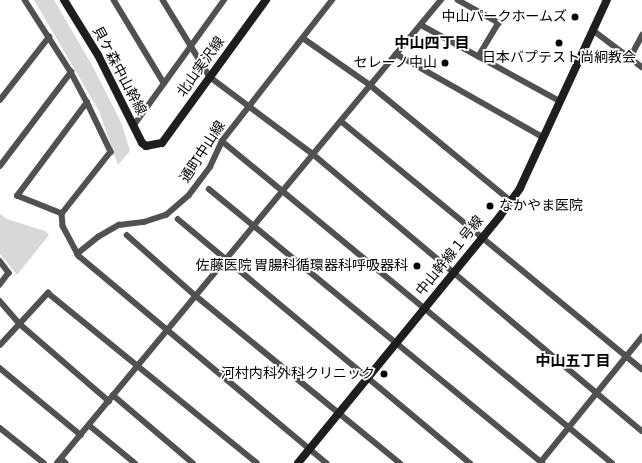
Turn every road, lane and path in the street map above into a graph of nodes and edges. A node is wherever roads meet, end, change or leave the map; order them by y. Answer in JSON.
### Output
{"nodes":[{"id":1,"x":25,"y":0,"type":"edge"},
{"id":2,"x":64,"y":0,"type":"edge"},
{"id":3,"x":114,"y":0,"type":"edge"},
{"id":4,"x":163,"y":0,"type":"edge"},
{"id":5,"x":215,"y":0,"type":"edge"},
{"id":6,"x":224,"y":0,"type":"edge"},
{"id":7,"x":266,"y":0,"type":"edge"},
{"id":8,"x":332,"y":0,"type":"edge"},
{"id":9,"x":441,"y":0,"type":"edge"},
{"id":10,"x":458,"y":0,"type":"edge"},
{"id":11,"x":607,"y":0,"type":"edge"},
{"id":12,"x":219,"y":7,"type":"junction"},
{"id":13,"x":421,"y":25,"type":"junction"},
{"id":14,"x":594,"y":31,"type":"junction"},
{"id":15,"x":642,"y":35,"type":"edge"},
{"id":16,"x":49,"y":37,"type":"junction"},
{"id":17,"x":303,"y":38,"type":"junction"},
{"id":18,"x":191,"y":45,"type":"junction"},
{"id":19,"x":396,"y":54,"type":"junction"},
{"id":20,"x":478,"y":56,"type":"junction"},
{"id":21,"x":630,"y":58,"type":"junction"},
{"id":22,"x":642,"y":67,"type":"edge"},
{"id":23,"x":71,"y":72,"type":"junction"},
{"id":24,"x":210,"y":77,"type":"junction"},
{"id":25,"x":164,"y":83,"type":"junction"},
{"id":26,"x":370,"y":85,"type":"junction"},
{"id":27,"x":0,"y":100,"type":"edge"},
{"id":28,"x":560,"y":101,"type":"junction"},
{"id":29,"x":87,"y":102,"type":"junction"},
{"id":30,"x":250,"y":107,"type":"junction"},
{"id":31,"x":341,"y":120,"type":"junction"},
{"id":32,"x":134,"y":125,"type":"junction"},
{"id":33,"x":543,"y":137,"type":"junction"},
{"id":34,"x":222,"y":141,"type":"junction"},
{"id":35,"x":154,"y":145,"type":"joint"},
{"id":36,"x":313,"y":154,"type":"junction"},
{"id":37,"x":0,"y":166,"type":"edge"},
{"id":38,"x":209,"y":189,"type":"dead end"},
{"id":39,"x":284,"y":190,"type":"junction"},
{"id":40,"x":511,"y":201,"type":"junction"},
{"id":41,"x":62,"y":214,"type":"junction"},
{"id":42,"x":178,"y":219,"type":"dead end"},
{"id":43,"x":254,"y":225,"type":"junction"},
{"id":44,"x":127,"y":235,"type":"dead end"},
{"id":45,"x":482,"y":238,"type":"junction"},
{"id":46,"x":77,"y":254,"type":"junction"},
{"id":47,"x":226,"y":260,"type":"junction"},
{"id":48,"x":0,"y":261,"type":"edge"},
{"id":49,"x":453,"y":273,"type":"junction"},
{"id":50,"x":0,"y":285,"type":"edge"},
{"id":51,"x":196,"y":296,"type":"junction"},
{"id":52,"x":0,"y":301,"type":"edge"},
{"id":53,"x":425,"y":308,"type":"junction"},
{"id":54,"x":20,"y":324,"type":"junction"},
{"id":55,"x":168,"y":330,"type":"junction"},
{"id":56,"x":642,"y":337,"type":"edge"},
{"id":57,"x":397,"y":341,"type":"junction"},
{"id":58,"x":0,"y":345,"type":"edge"},
{"id":59,"x":626,"y":356,"type":"junction"},
{"id":60,"x":138,"y":364,"type":"junction"},
{"id":61,"x":0,"y":368,"type":"edge"},
{"id":62,"x":642,"y":369,"type":"edge"},
{"id":63,"x":368,"y":377,"type":"junction"},
{"id":64,"x":596,"y":393,"type":"junction"},
{"id":65,"x":113,"y":396,"type":"junction"},
{"id":66,"x":109,"y":401,"type":"junction"},
{"id":67,"x":338,"y":414,"type":"junction"},
{"id":68,"x":89,"y":425,"type":"junction"},
{"id":69,"x":568,"y":427,"type":"junction"},
{"id":70,"x":0,"y":428,"type":"edge"},
{"id":71,"x":642,"y":431,"type":"edge"},
{"id":72,"x":81,"y":435,"type":"junction"},
{"id":73,"x":309,"y":449,"type":"junction"},
{"id":74,"x":61,"y":462,"type":"edge"},
{"id":75,"x":541,"y":462,"type":"edge"},
{"id":76,"x":44,"y":463,"type":"edge"},
{"id":77,"x":135,"y":463,"type":"edge"},
{"id":78,"x":193,"y":463,"type":"edge"},
{"id":79,"x":257,"y":463,"type":"edge"},
{"id":80,"x":298,"y":463,"type":"edge"},
{"id":81,"x":327,"y":463,"type":"edge"},
{"id":82,"x":400,"y":463,"type":"edge"},
{"id":83,"x":470,"y":463,"type":"edge"},
{"id":84,"x":612,"y":463,"type":"edge"}],
"edges":[{"from":1,"to":16,"type":"street"},
{"from":2,"to":32,"type":"street","name":"貝ケ森中山幹線"},
{"from":3,"to":25,"type":"street"},
{"from":4,"to":18,"type":"street"},
{"from":5,"to":12,"type":"street"},
{"from":6,"to":12,"type":"street"},
{"from":7,"to":24,"type":"street","name":"北山実沢線"},
{"from":8,"to":17,"type":"street","name":"通町中山線"},
{"from":9,"to":13,"type":"street"},
{"from":10,"to":20,"type":"street"},
{"from":11,"to":14,"type":"street","name":"中山幹線１号線"},
{"from":12,"to":18,"type":"street"},
{"from":13,"to":19,"type":"street"},
{"from":13,"to":20,"type":"street"},
{"from":14,"to":21,"type":"street"},
{"from":14,"to":28,"type":"street","name":"中山幹線１号線"},
{"from":15,"to":21,"type":"street"},
{"from":16,"to":23,"type":"street"},
{"from":16,"to":27,"type":"street"},
{"from":17,"to":26,"type":"street"},
{"from":17,"to":30,"type":"street","name":"通町中山線"},
{"from":18,"to":24,"type":"street"},
{"from":18,"to":25,"type":"street"},
{"from":19,"to":26,"type":"street"},
{"from":19,"to":33,"type":"street"},
{"from":20,"to":28,"type":"street"},
{"from":21,"to":22,"type":"street"},
{"from":23,"to":29,"type":"street"},
{"from":23,"to":37,"type":"street"},
{"from":24,"to":30,"type":"street"},
{"from":24,"to":35,"type":"street","name":"北山実沢線"},
{"from":25,"to":32,"type":"street"},
{"from":26,"to":31,"type":"street"},
{"from":26,"to":40,"type":"street"},
{"from":28,"to":33,"type":"street","name":"中山幹線１号線"},
{"from":29,"to":41,"type":"street"},
{"from":29,"to":41,"type":"street"},
{"from":30,"to":34,"type":"street","name":"通町中山線"},
{"from":30,"to":36,"type":"street"},
{"from":31,"to":36,"type":"street"},
{"from":31,"to":45,"type":"street"},
{"from":32,"to":35,"type":"street","name":"貝ケ森中山幹線"},
{"from":33,"to":40,"type":"street","name":"中山幹線１号線"},
{"from":34,"to":39,"type":"street"},
{"from":34,"to":46,"type":"street","name":"通町中山線"},
{"from":36,"to":39,"type":"street"},
{"from":36,"to":49,"type":"street"},
{"from":38,"to":43,"type":"street"},
{"from":39,"to":43,"type":"street"},
{"from":39,"to":53,"type":"street"},
{"from":40,"to":45,"type":"street","name":"中山幹線１号線"},
{"from":41,"to":46,"type":"street"},
{"from":42,"to":47,"type":"street"},
{"from":43,"to":47,"type":"street"},
{"from":43,"to":57,"type":"street"},
{"from":44,"to":51,"type":"street"},
{"from":45,"to":49,"type":"street","name":"中山幹線１号線"},
{"from":45,"to":59,"type":"street"},
{"from":46,"to":55,"type":"street"},
{"from":47,"to":51,"type":"street"},
{"from":47,"to":63,"type":"street"},
{"from":48,"to":50,"type":"street"},
{"from":49,"to":53,"type":"street","name":"中山幹線１号線"},
{"from":49,"to":64,"type":"street"},
{"from":51,"to":55,"type":"street"},
{"from":51,"to":67,"type":"street"},
{"from":52,"to":54,"type":"street"},
{"from":53,"to":57,"type":"street","name":"中山幹線１号線"},
{"from":53,"to":69,"type":"street"},
{"from":54,"to":58,"type":"street"},
{"from":54,"to":60,"type":"street"},
{"from":54,"to":66,"type":"street"},
{"from":55,"to":60,"type":"street"},
{"from":55,"to":73,"type":"street"},
{"from":56,"to":59,"type":"street"},
{"from":57,"to":63,"type":"street","name":"中山幹線１号線"},
{"from":57,"to":75,"type":"street"},
{"from":59,"to":62,"type":"street"},
{"from":59,"to":64,"type":"street"},
{"from":60,"to":65,"type":"street"},
{"from":60,"to":79,"type":"street"},
{"from":61,"to":72,"type":"street"},
{"from":63,"to":67,"type":"street","name":"中山幹線１号線"},
{"from":63,"to":83,"type":"street"},
{"from":64,"to":69,"type":"street"},
{"from":64,"to":71,"type":"street"},
{"from":65,"to":66,"type":"street"},
{"from":65,"to":78,"type":"street"},
{"from":66,"to":68,"type":"street"},
{"from":67,"to":73,"type":"street","name":"中山幹線１号線"},
{"from":67,"to":82,"type":"street"},
{"from":68,"to":72,"type":"street"},
{"from":68,"to":77,"type":"street"},
{"from":69,"to":75,"type":"street"},
{"from":69,"to":84,"type":"street"},
{"from":70,"to":76,"type":"street"},
{"from":72,"to":74,"type":"street"},
{"from":73,"to":80,"type":"street","name":"中山幹線１号線"},
{"from":73,"to":81,"type":"street"}]}
